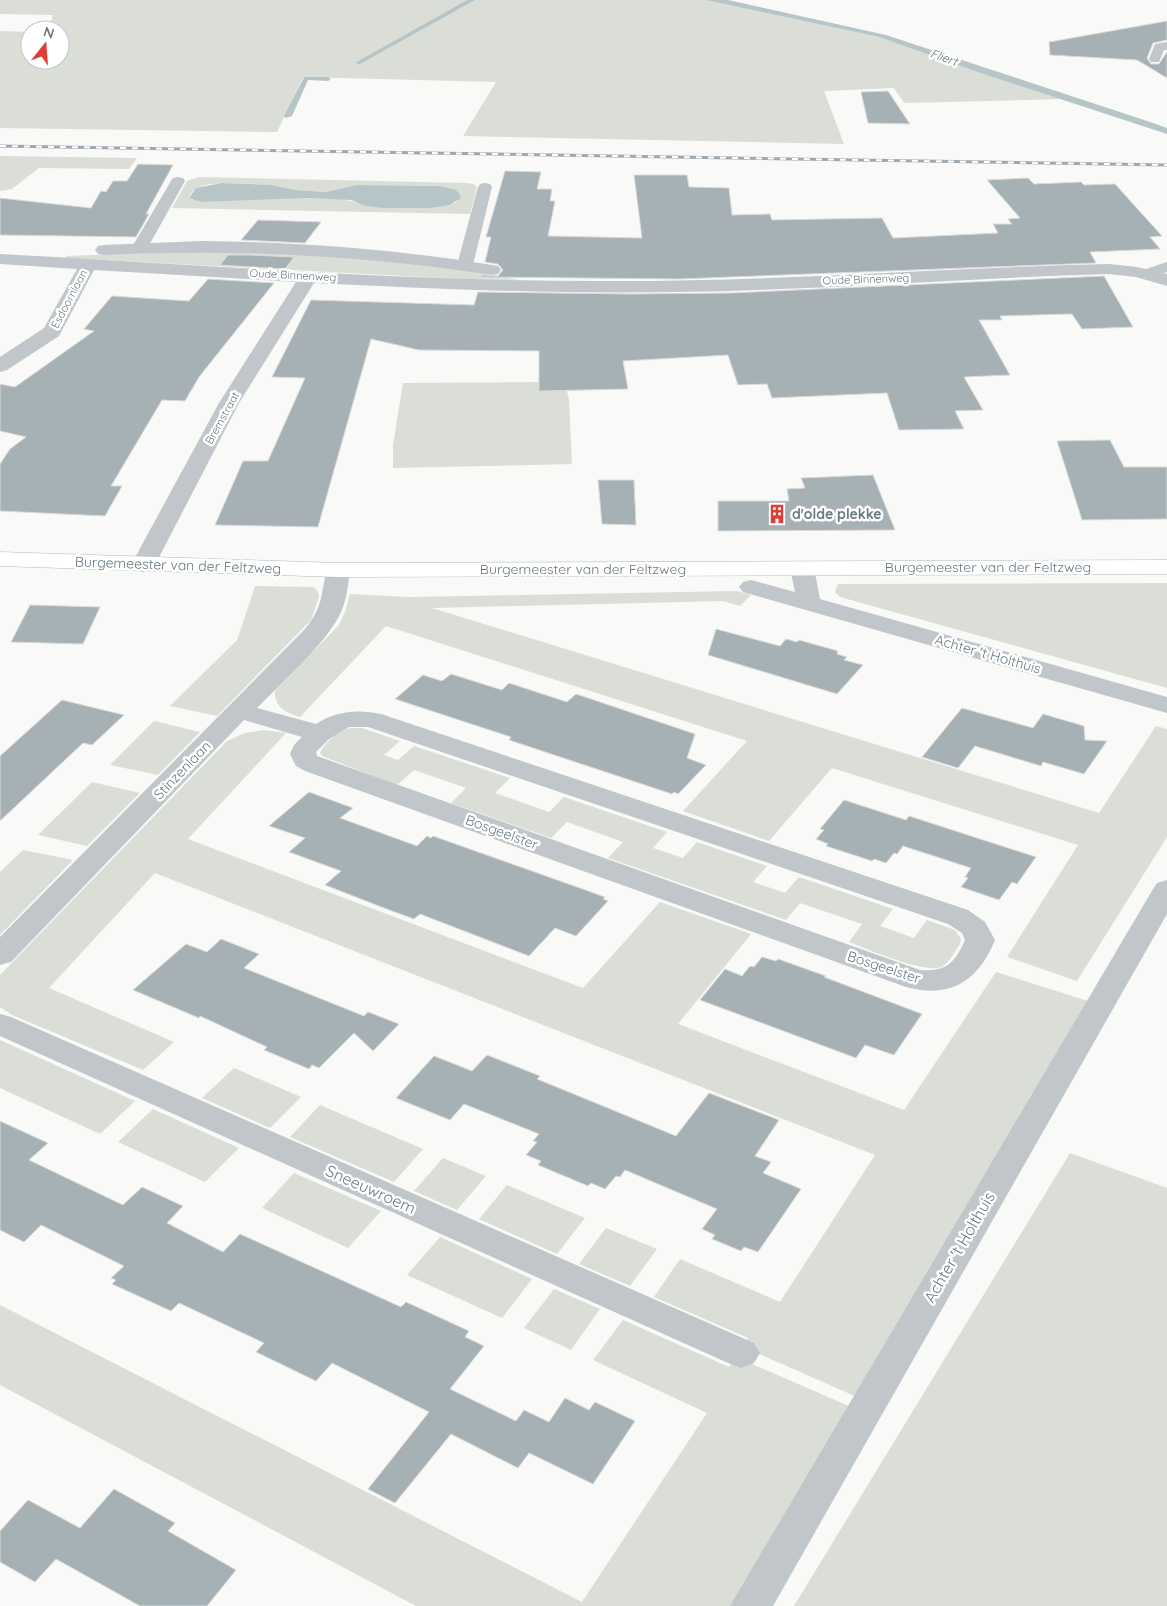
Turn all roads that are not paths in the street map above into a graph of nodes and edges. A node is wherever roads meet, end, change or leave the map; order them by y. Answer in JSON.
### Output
{"nodes":[{"id":1,"x":1167,"y":46,"type":"edge"},
{"id":2,"x":1155,"y":59,"type":"dead end"},
{"id":3,"x":178,"y":181,"type":"dead end"},
{"id":4,"x":485,"y":187,"type":"dead end"},
{"id":5,"x":140,"y":247,"type":"junction"},
{"id":6,"x":0,"y":258,"type":"edge"},
{"id":7,"x":88,"y":264,"type":"junction"},
{"id":8,"x":465,"y":265,"type":"junction"},
{"id":9,"x":1167,"y":267,"type":"edge"},
{"id":10,"x":1146,"y":274,"type":"junction"},
{"id":11,"x":309,"y":276,"type":"junction"},
{"id":12,"x":1167,"y":280,"type":"edge"},
{"id":13,"x":586,"y":287,"type":"junction"},
{"id":14,"x":0,"y":366,"type":"edge"},
{"id":15,"x":0,"y":558,"type":"edge"},
{"id":16,"x":143,"y":565,"type":"junction"},
{"id":17,"x":1167,"y":567,"type":"edge"},
{"id":18,"x":802,"y":568,"type":"junction"},
{"id":19,"x":338,"y":570,"type":"junction"},
{"id":20,"x":751,"y":587,"type":"dead end"},
{"id":21,"x":809,"y":603,"type":"junction"},
{"id":22,"x":1167,"y":706,"type":"edge"},
{"id":23,"x":240,"y":711,"type":"junction"},
{"id":24,"x":319,"y":734,"type":"junction"},
{"id":25,"x":1167,"y":889,"type":"edge"},
{"id":26,"x":0,"y":954,"type":"edge"},
{"id":27,"x":0,"y":1024,"type":"edge"},
{"id":28,"x":741,"y":1353,"type":"dead end"},
{"id":29,"x":751,"y":1606,"type":"edge"}],
"edges":[{"from":1,"to":2,"type":"lane"},
{"from":3,"to":5,"type":"lane"},
{"from":4,"to":8,"type":"lane"},
{"from":5,"to":6,"type":"street","name":"Oude Binnenweg"},
{"from":5,"to":8,"type":"street","name":"Oude Binnenweg"},
{"from":6,"to":7,"type":"street","name":"Oude Binnenweg"},
{"from":7,"to":11,"type":"street","name":"Oude Binnenweg"},
{"from":7,"to":14,"type":"street","name":"Esdoornlaan"},
{"from":8,"to":13,"type":"street","name":"Oude Binnenweg"},
{"from":9,"to":10,"type":"lane","name":"Oude Binnenweg"},
{"from":10,"to":12,"type":"street","name":"Oude Binnenweg"},
{"from":10,"to":13,"type":"street","name":"Oude Binnenweg"},
{"from":11,"to":13,"type":"street","name":"Oude Binnenweg"},
{"from":11,"to":16,"type":"street","name":"Bremstraat"},
{"from":15,"to":16,"type":"street","name":"Burgemeester van der Feltzweg"},
{"from":16,"to":19,"type":"street","name":"Burgemeester van der Feltzweg"},
{"from":17,"to":18,"type":"street","name":"Burgemeester van der Feltzweg"},
{"from":18,"to":19,"type":"street","name":"Burgemeester van der Feltzweg"},
{"from":18,"to":21,"type":"street"},
{"from":19,"to":23,"type":"street","name":"Stinzenlaan"},
{"from":20,"to":21,"type":"street","name":"Achter 't Holthuis"},
{"from":21,"to":22,"type":"street","name":"Achter 't Holthuis"},
{"from":23,"to":24,"type":"street"},
{"from":23,"to":26,"type":"street","name":"Stinzenlaan"},
{"from":24,"to":24,"type":"street","name":"Bosgeelster"},
{"from":25,"to":29,"type":"street","name":"Achter 't Holthuis"},
{"from":27,"to":28,"type":"street","name":"Sneeuwroem"}]}
